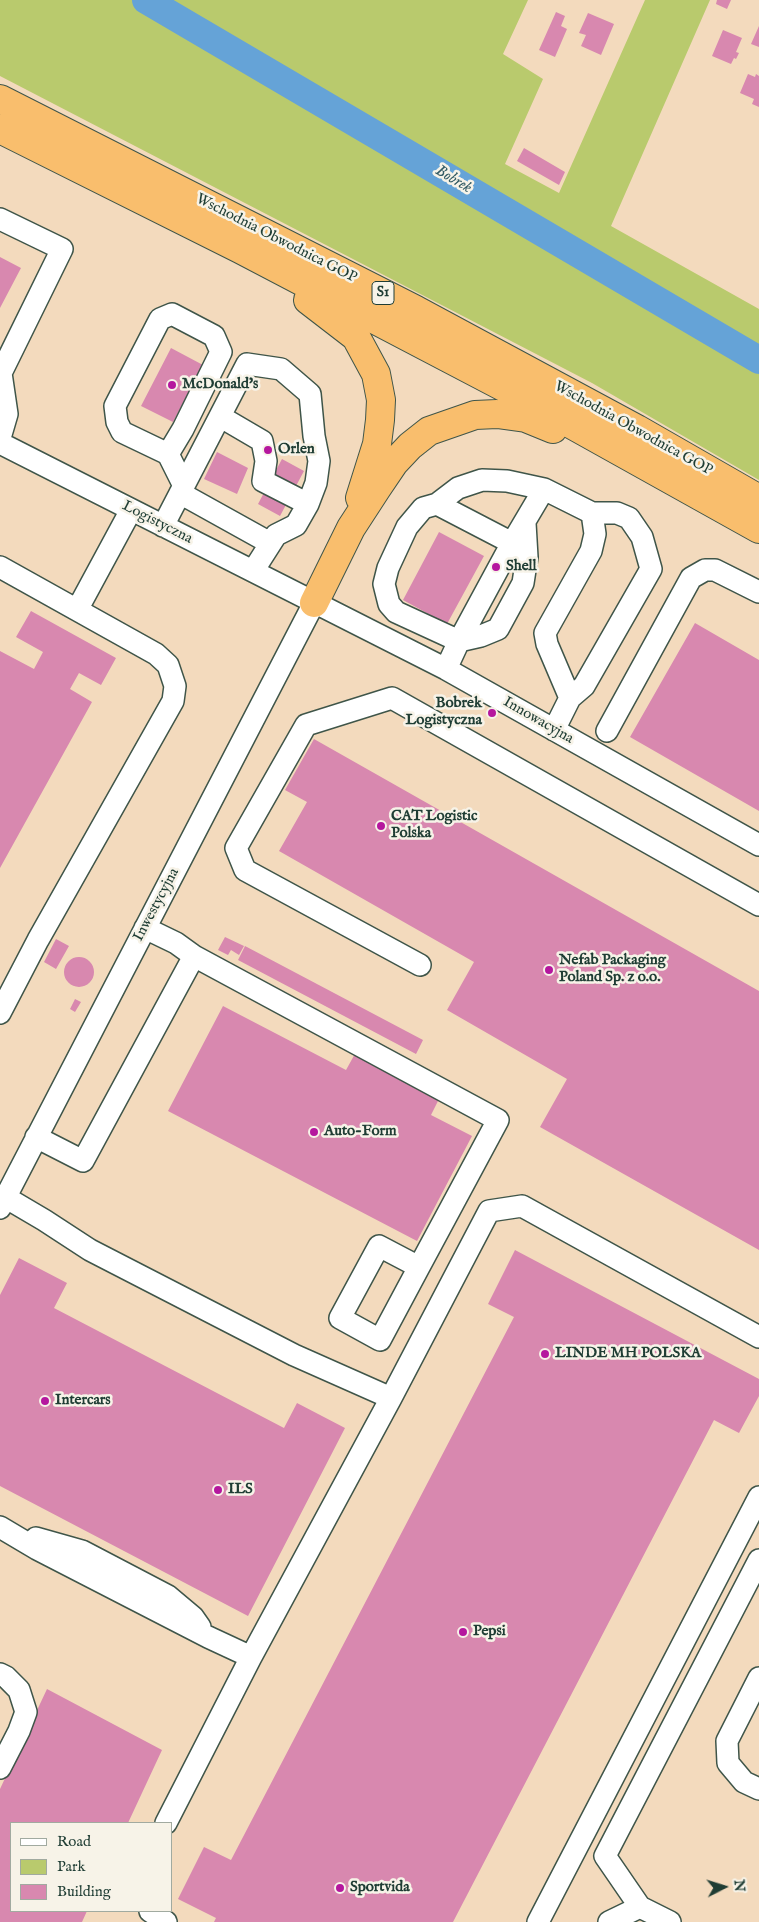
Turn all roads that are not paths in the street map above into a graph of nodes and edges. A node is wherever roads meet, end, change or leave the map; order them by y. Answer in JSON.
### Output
{"nodes":[{"id":1,"x":0,"y":99,"type":"edge"},
{"id":2,"x":0,"y":129,"type":"edge"},
{"id":3,"x":0,"y":219,"type":"edge"},
{"id":4,"x":240,"y":250,"type":"junction"},
{"id":5,"x":221,"y":352,"type":"junction"},
{"id":6,"x":248,"y":364,"type":"junction"},
{"id":7,"x":1,"y":372,"type":"edge"},
{"id":8,"x":221,"y":417,"type":"junction"},
{"id":9,"x":0,"y":438,"type":"edge"},
{"id":10,"x":0,"y":443,"type":"edge"},
{"id":11,"x":168,"y":454,"type":"junction"},
{"id":12,"x":658,"y":472,"type":"junction"},
{"id":13,"x":544,"y":489,"type":"junction"},
{"id":14,"x":182,"y":490,"type":"junction"},
{"id":15,"x":759,"y":499,"type":"edge"},
{"id":16,"x":308,"y":504,"type":"junction"},
{"id":17,"x":437,"y":504,"type":"junction"},
{"id":18,"x":131,"y":510,"type":"junction"},
{"id":19,"x":592,"y":513,"type":"junction"},
{"id":20,"x":525,"y":523,"type":"junction"},
{"id":21,"x":163,"y":526,"type":"junction"},
{"id":22,"x":351,"y":528,"type":"junction"},
{"id":23,"x":759,"y":529,"type":"edge"},
{"id":24,"x":270,"y":543,"type":"junction"},
{"id":25,"x":512,"y":543,"type":"junction"},
{"id":26,"x":0,"y":567,"type":"edge"},
{"id":27,"x":253,"y":571,"type":"junction"},
{"id":28,"x":759,"y":592,"type":"edge"},
{"id":29,"x":314,"y":603,"type":"junction"},
{"id":30,"x":77,"y":610,"type":"junction"},
{"id":31,"x":459,"y":641,"type":"junction"},
{"id":32,"x":446,"y":669,"type":"junction"},
{"id":33,"x":570,"y":698,"type":"junction"},
{"id":34,"x":554,"y":730,"type":"junction"},
{"id":35,"x":607,"y":731,"type":"dead end"},
{"id":36,"x":759,"y":845,"type":"edge"},
{"id":37,"x":759,"y":905,"type":"edge"},
{"id":38,"x":145,"y":928,"type":"junction"},
{"id":39,"x":194,"y":956,"type":"junction"},
{"id":40,"x":420,"y":965,"type":"dead end"},
{"id":41,"x":0,"y":1013,"type":"edge"},
{"id":42,"x":36,"y":1137,"type":"junction"},
{"id":43,"x":3,"y":1203,"type":"edge"},
{"id":44,"x":419,"y":1267,"type":"dead end"},
{"id":45,"x":759,"y":1337,"type":"edge"},
{"id":46,"x":392,"y":1398,"type":"junction"},
{"id":47,"x":759,"y":1497,"type":"edge"},
{"id":48,"x":2,"y":1528,"type":"edge"},
{"id":49,"x":759,"y":1560,"type":"edge"},
{"id":50,"x":251,"y":1657,"type":"junction"},
{"id":51,"x":0,"y":1674,"type":"edge"},
{"id":52,"x":759,"y":1678,"type":"edge"},
{"id":53,"x":0,"y":1768,"type":"edge"},
{"id":54,"x":759,"y":1789,"type":"edge"},
{"id":55,"x":167,"y":1822,"type":"edge"},
{"id":56,"x":640,"y":1907,"type":"junction"},
{"id":57,"x":151,"y":1912,"type":"edge"},
{"id":58,"x":166,"y":1922,"type":"edge"},
{"id":59,"x":538,"y":1922,"type":"edge"},
{"id":60,"x":609,"y":1922,"type":"edge"},
{"id":61,"x":670,"y":1922,"type":"edge"}],
"edges":[{"from":1,"to":15,"type":"highway","name":"Wschodnia Obwodnica GOP","number":"S1"},
{"from":2,"to":4,"type":"highway","name":"Wschodnia Obwodnica GOP","number":"S1"},
{"from":3,"to":7,"type":"street"},
{"from":4,"to":12,"type":"highway","name":"Wschodnia Obwodnica GOP","number":"S1"},
{"from":4,"to":22,"type":"highway"},
{"from":5,"to":6,"type":"street"},
{"from":5,"to":11,"type":"street"},
{"from":5,"to":11,"type":"street"},
{"from":6,"to":8,"type":"street"},
{"from":6,"to":16,"type":"street"},
{"from":7,"to":9,"type":"street"},
{"from":8,"to":14,"type":"street"},
{"from":8,"to":16,"type":"street"},
{"from":10,"to":18,"type":"street","name":"Logistyczna"},
{"from":11,"to":14,"type":"street"},
{"from":12,"to":22,"type":"highway"},
{"from":12,"to":23,"type":"highway","name":"Wschodnia Obwodnica GOP","number":"S1"},
{"from":13,"to":17,"type":"street"},
{"from":13,"to":19,"type":"street"},
{"from":13,"to":20,"type":"street"},
{"from":14,"to":21,"type":"street"},
{"from":14,"to":24,"type":"street"},
{"from":16,"to":24,"type":"street"},
{"from":17,"to":25,"type":"street"},
{"from":17,"to":31,"type":"street"},
{"from":18,"to":21,"type":"street","name":"Logistyczna"},
{"from":18,"to":30,"type":"street"},
{"from":19,"to":33,"type":"street"},
{"from":19,"to":33,"type":"street"},
{"from":20,"to":25,"type":"street"},
{"from":20,"to":31,"type":"street"},
{"from":21,"to":27,"type":"street","name":"Logistyczna"},
{"from":22,"to":29,"type":"highway"},
{"from":24,"to":27,"type":"street"},
{"from":25,"to":31,"type":"street"},
{"from":26,"to":30,"type":"street"},
{"from":27,"to":29,"type":"street","name":"Logistyczna"},
{"from":28,"to":35,"type":"street"},
{"from":29,"to":32,"type":"street","name":"Innowacyjna"},
{"from":29,"to":38,"type":"street","name":"Inwestycyjna"},
{"from":30,"to":41,"type":"street"},
{"from":31,"to":32,"type":"street"},
{"from":32,"to":34,"type":"street","name":"Innowacyjna"},
{"from":33,"to":34,"type":"street"},
{"from":34,"to":36,"type":"street","name":"Innowacyjna"},
{"from":37,"to":40,"type":"street"},
{"from":38,"to":39,"type":"street"},
{"from":38,"to":42,"type":"street","name":"Inwestycyjna"},
{"from":39,"to":42,"type":"street"},
{"from":39,"to":44,"type":"street"},
{"from":42,"to":43,"type":"street","name":"Inwestycyjna"},
{"from":43,"to":46,"type":"street"},
{"from":45,"to":46,"type":"street"},
{"from":46,"to":50,"type":"street"},
{"from":47,"to":59,"type":"street"},
{"from":48,"to":50,"type":"street"},
{"from":49,"to":56,"type":"street"},
{"from":50,"to":55,"type":"street"},
{"from":51,"to":53,"type":"street"},
{"from":52,"to":54,"type":"street"},
{"from":56,"to":60,"type":"street"},
{"from":56,"to":61,"type":"street"},
{"from":57,"to":58,"type":"street"}]}
